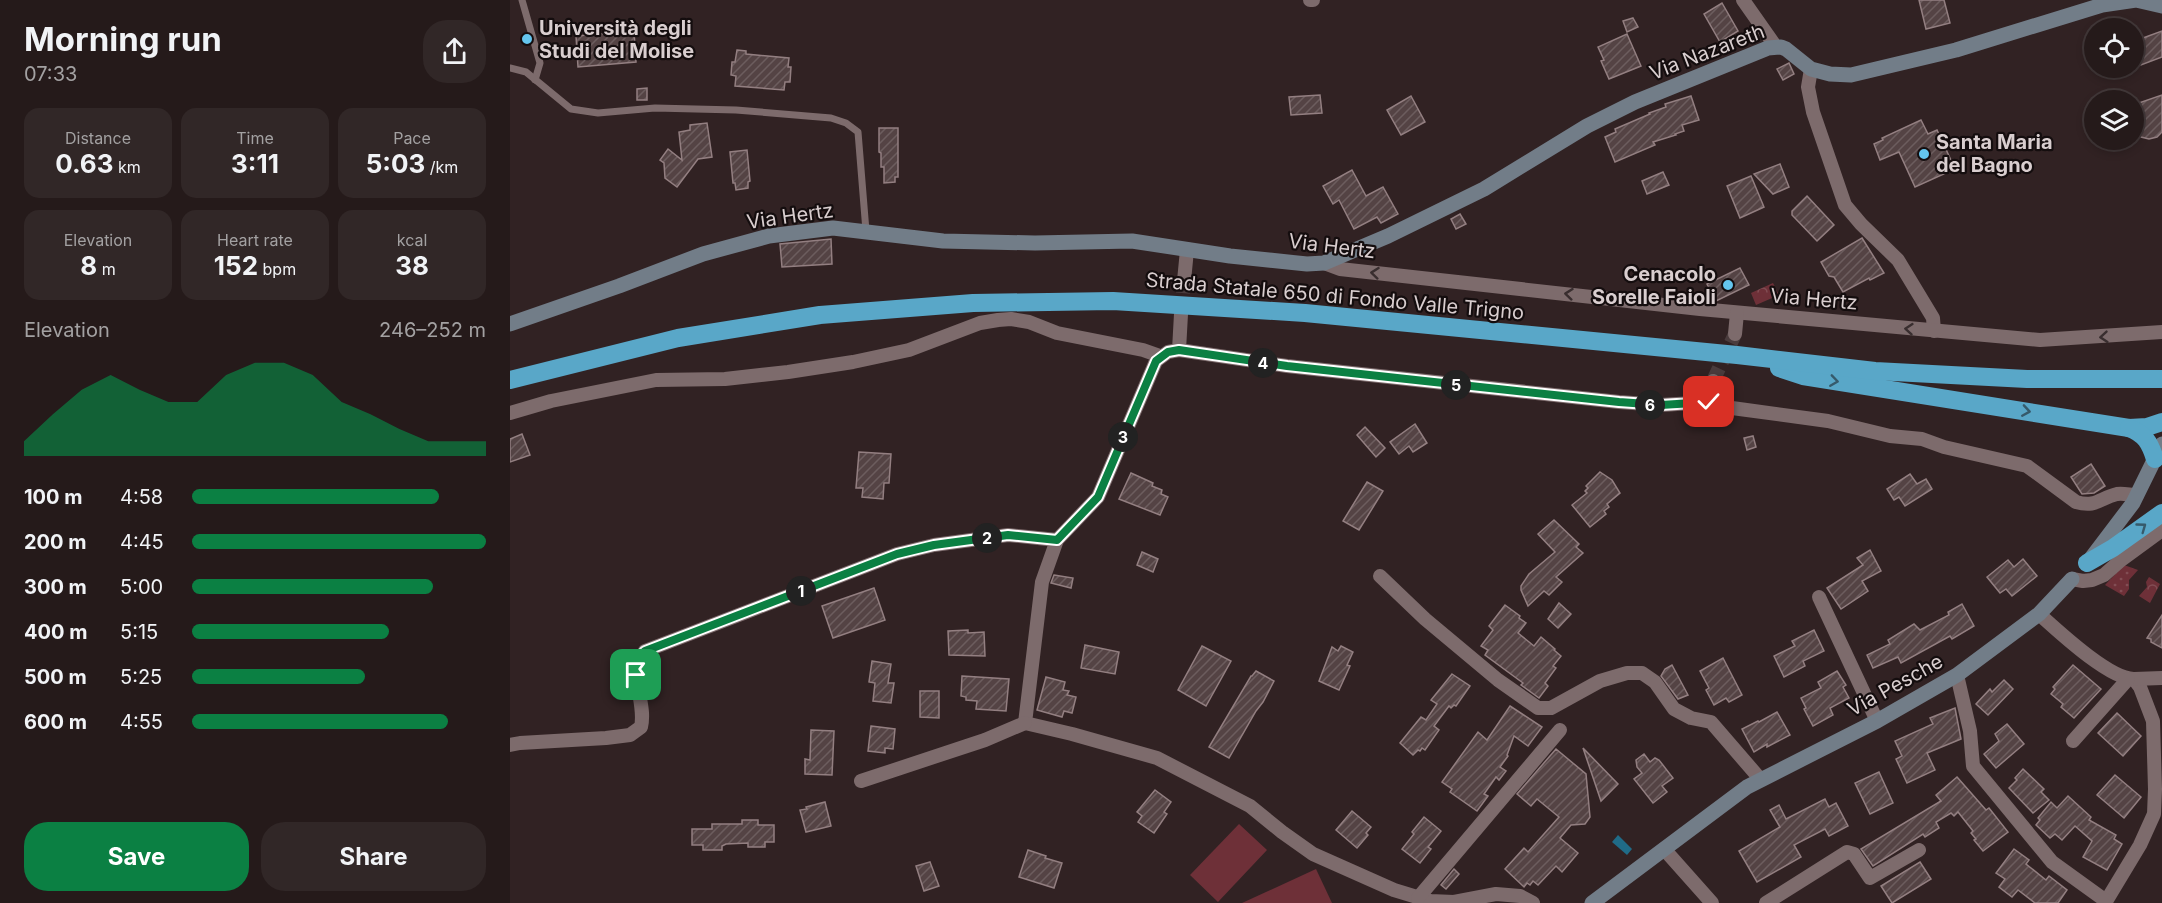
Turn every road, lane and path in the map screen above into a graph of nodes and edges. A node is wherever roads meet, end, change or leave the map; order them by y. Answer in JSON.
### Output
{"nodes":[{"id":1,"x":522,"y":0,"type":"edge"},
{"id":2,"x":1743,"y":0,"type":"edge"},
{"id":3,"x":2162,"y":6,"type":"edge"},
{"id":4,"x":1776,"y":47,"type":"junction"},
{"id":5,"x":510,"y":68,"type":"edge"},
{"id":6,"x":1811,"y":69,"type":"junction"},
{"id":7,"x":535,"y":80,"type":"junction"},
{"id":8,"x":866,"y":231,"type":"junction"},
{"id":9,"x":1187,"y":250,"type":"junction"},
{"id":10,"x":1324,"y":263,"type":"junction"},
{"id":11,"x":1184,"y":281,"type":"tunnel mouth"},
{"id":12,"x":1737,"y":313,"type":"junction"},
{"id":13,"x":1181,"y":314,"type":"tunnel mouth"},
{"id":14,"x":510,"y":324,"type":"edge"},
{"id":15,"x":1934,"y":331,"type":"junction"},
{"id":16,"x":2162,"y":332,"type":"edge"},
{"id":17,"x":1736,"y":334,"type":"tunnel mouth"},
{"id":18,"x":1179,"y":350,"type":"junction"},
{"id":19,"x":1737,"y":355,"type":"junction"},
{"id":20,"x":1160,"y":356,"type":"junction"},
{"id":21,"x":2162,"y":379,"type":"edge"},
{"id":22,"x":510,"y":380,"type":"edge"},
{"id":23,"x":1713,"y":381,"type":"tunnel mouth"},
{"id":24,"x":1709,"y":402,"type":"junction"},
{"id":25,"x":510,"y":413,"type":"edge"},
{"id":26,"x":2162,"y":422,"type":"edge"},
{"id":27,"x":2129,"y":428,"type":"junction"},
{"id":28,"x":2158,"y":452,"type":"edge"},
{"id":29,"x":2137,"y":495,"type":"junction"},
{"id":30,"x":2162,"y":513,"type":"edge"},
{"id":31,"x":2162,"y":530,"type":"edge"},
{"id":32,"x":1057,"y":540,"type":"junction"},
{"id":33,"x":2087,"y":563,"type":"junction"},
{"id":34,"x":1380,"y":576,"type":"dead end"},
{"id":35,"x":2072,"y":579,"type":"junction"},
{"id":36,"x":1820,"y":597,"type":"dead end"},
{"id":37,"x":2039,"y":614,"type":"junction"},
{"id":38,"x":1957,"y":675,"type":"junction"},
{"id":39,"x":2162,"y":678,"type":"edge"},
{"id":40,"x":2131,"y":679,"type":"junction"},
{"id":41,"x":1877,"y":721,"type":"junction"},
{"id":42,"x":1025,"y":723,"type":"junction"},
{"id":43,"x":1560,"y":730,"type":"dead end"},
{"id":44,"x":2073,"y":741,"type":"dead end"},
{"id":45,"x":510,"y":745,"type":"edge"},
{"id":46,"x":1761,"y":780,"type":"junction"},
{"id":47,"x":861,"y":781,"type":"dead end"},
{"id":48,"x":1664,"y":849,"type":"junction"},
{"id":49,"x":1919,"y":850,"type":"dead end"},
{"id":50,"x":1418,"y":898,"type":"junction"},
{"id":51,"x":2105,"y":902,"type":"edge"},
{"id":52,"x":1533,"y":903,"type":"edge"},
{"id":53,"x":1592,"y":903,"type":"edge"},
{"id":54,"x":1712,"y":903,"type":"edge"},
{"id":55,"x":1766,"y":903,"type":"edge"}],
"edges":[{"from":1,"to":7,"type":"lane"},
{"from":2,"to":4,"type":"street"},
{"from":3,"to":6,"type":"street","name":"Via Nazareth"},
{"from":4,"to":6,"type":"street","name":"Via Nazareth"},
{"from":4,"to":10,"type":"street","name":"Via Nazareth"},
{"from":5,"to":7,"type":"lane"},
{"from":6,"to":15,"type":"street"},
{"from":7,"to":8,"type":"lane"},
{"from":8,"to":9,"type":"street","name":"Via Hertz"},
{"from":8,"to":14,"type":"street","name":"Via Hertz"},
{"from":9,"to":10,"type":"street","name":"Via Hertz"},
{"from":9,"to":11,"type":"street"},
{"from":12,"to":10,"type":"street","name":"Via Hertz","one_way":true},
{"from":15,"to":12,"type":"street","name":"Via Hertz","one_way":true},
{"from":12,"to":17,"type":"street"},
{"from":13,"to":18,"type":"street"},
{"from":16,"to":15,"type":"street","name":"Via Hertz","one_way":true},
{"from":18,"to":20,"type":"street"},
{"from":18,"to":24,"type":"street"},
{"from":19,"to":21,"type":"highway","name":"Strada Statale 650 di Fondo Valle Trigno"},
{"from":19,"to":22,"type":"highway","name":"Strada Statale 650 di Fondo Valle Trigno"},
{"from":19,"to":27,"type":"highway","one_way":true},
{"from":20,"to":25,"type":"street"},
{"from":20,"to":32,"type":"street"},
{"from":23,"to":24,"type":"street"},
{"from":24,"to":29,"type":"street"},
{"from":26,"to":27,"type":"highway"},
{"from":27,"to":28,"type":"highway"},
{"from":28,"to":29,"type":"street","name":"Via Pesche"},
{"from":29,"to":33,"type":"street","name":"Via Pesche"},
{"from":33,"to":30,"type":"highway","one_way":true},
{"from":31,"to":35,"type":"street"},
{"from":32,"to":42,"type":"street"},
{"from":32,"to":45,"type":"street"},
{"from":33,"to":35,"type":"street","name":"Via Pesche"},
{"from":34,"to":46,"type":"street"},
{"from":35,"to":37,"type":"street","name":"Via Pesche"},
{"from":36,"to":41,"type":"street"},
{"from":37,"to":38,"type":"street","name":"Via Pesche"},
{"from":37,"to":40,"type":"street"},
{"from":38,"to":41,"type":"street","name":"Via Pesche"},
{"from":38,"to":51,"type":"street"},
{"from":39,"to":40,"type":"street"},
{"from":40,"to":44,"type":"street"},
{"from":40,"to":51,"type":"street"},
{"from":41,"to":46,"type":"street","name":"Via Pesche"},
{"from":42,"to":47,"type":"street"},
{"from":42,"to":50,"type":"street"},
{"from":43,"to":50,"type":"street"},
{"from":46,"to":48,"type":"street","name":"Via Pesche"},
{"from":48,"to":53,"type":"street","name":"Via Pesche"},
{"from":48,"to":54,"type":"street"},
{"from":49,"to":55,"type":"street"},
{"from":50,"to":52,"type":"street"}]}
